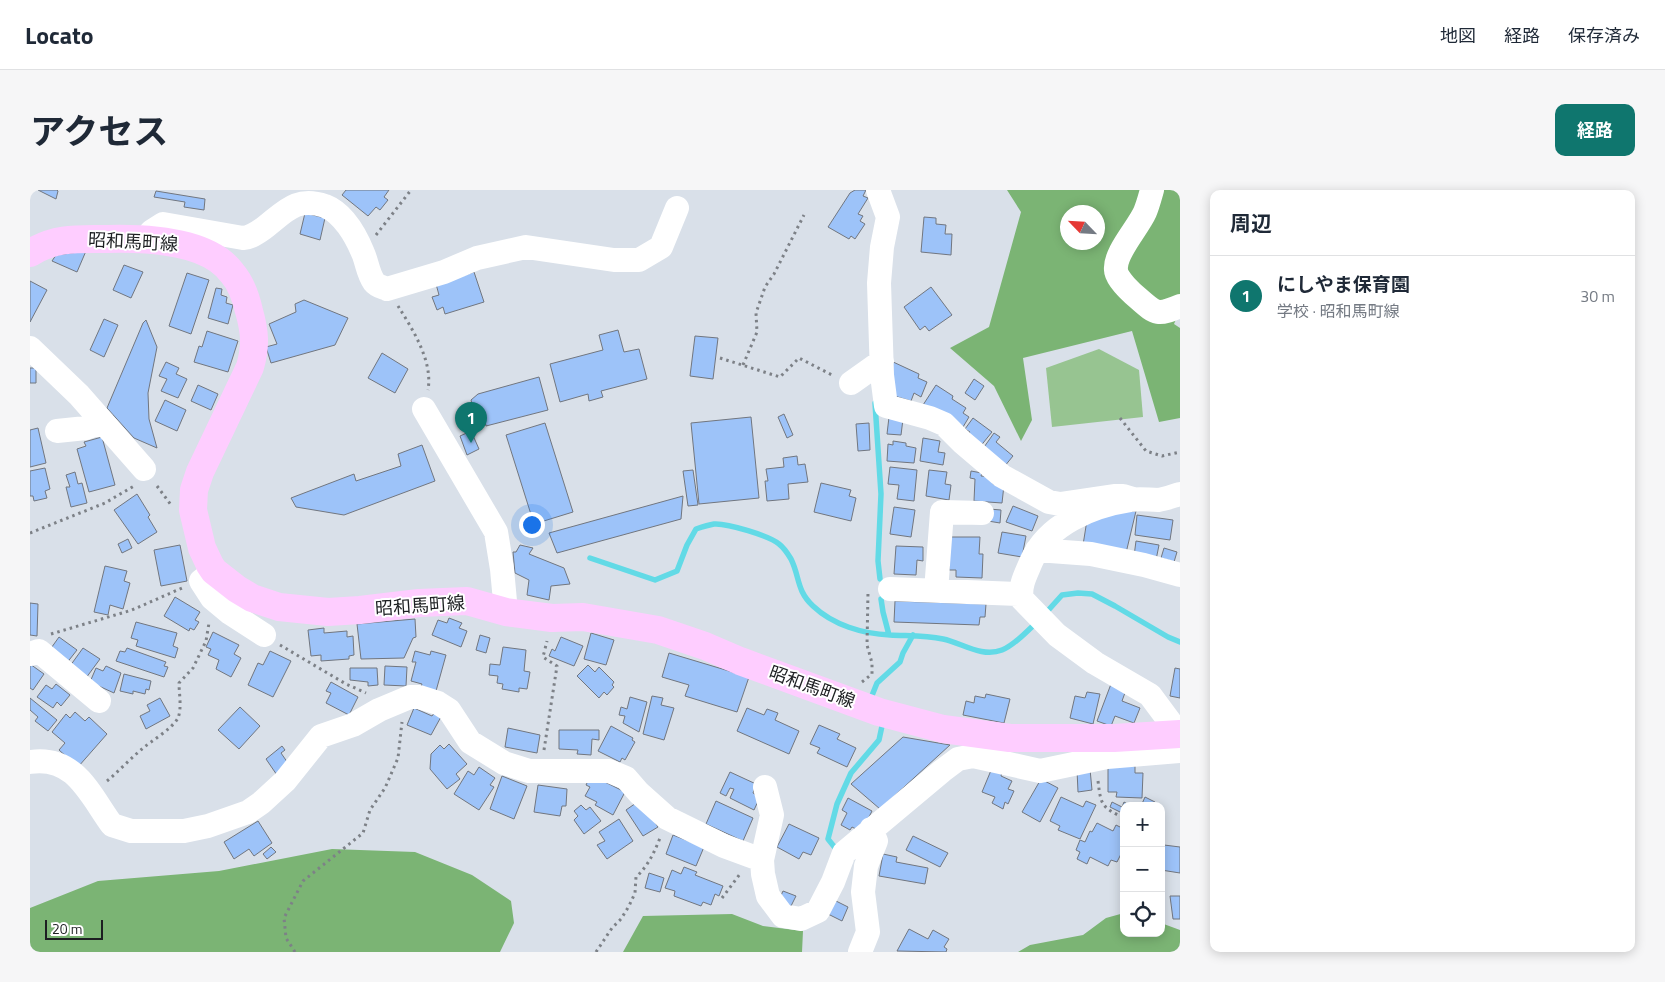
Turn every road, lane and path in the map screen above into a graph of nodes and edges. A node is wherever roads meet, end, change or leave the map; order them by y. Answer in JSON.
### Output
{"nodes":[{"id":1,"x":411,"y":190,"type":"edge"},
{"id":2,"x":878,"y":190,"type":"edge"},
{"id":3,"x":1152,"y":190,"type":"edge"},
{"id":4,"x":677,"y":208,"type":"dead end"},
{"id":5,"x":804,"y":215,"type":"dead end"},
{"id":6,"x":144,"y":240,"type":"junction"},
{"id":7,"x":363,"y":252,"type":"junction"},
{"id":8,"x":30,"y":253,"type":"edge"},
{"id":9,"x":387,"y":289,"type":"junction"},
{"id":10,"x":1180,"y":306,"type":"edge"},
{"id":11,"x":30,"y":348,"type":"edge"},
{"id":12,"x":720,"y":358,"type":"dead end"},
{"id":13,"x":743,"y":364,"type":"junction"},
{"id":14,"x":865,"y":372,"type":"junction"},
{"id":15,"x":424,"y":409,"type":"joint"},
{"id":16,"x":1120,"y":418,"type":"dead end"},
{"id":17,"x":103,"y":422,"type":"junction"},
{"id":18,"x":57,"y":431,"type":"dead end"},
{"id":19,"x":1180,"y":452,"type":"edge"},
{"id":20,"x":140,"y":477,"type":"joint"},
{"id":21,"x":1180,"y":494,"type":"edge"},
{"id":22,"x":1132,"y":499,"type":"junction"},
{"id":23,"x":982,"y":513,"type":"dead end"},
{"id":24,"x":30,"y":533,"type":"edge"},
{"id":25,"x":1037,"y":550,"type":"junction"},
{"id":26,"x":1180,"y":575,"type":"edge"},
{"id":27,"x":209,"y":583,"type":"junction"},
{"id":28,"x":890,"y":589,"type":"dead end"},
{"id":29,"x":936,"y":591,"type":"junction"},
{"id":30,"x":1035,"y":610,"type":"junction"},
{"id":31,"x":506,"y":612,"type":"junction"},
{"id":32,"x":552,"y":618,"type":"junction"},
{"id":33,"x":866,"y":622,"type":"dead end"},
{"id":34,"x":264,"y":635,"type":"joint"},
{"id":35,"x":34,"y":652,"type":"edge"},
{"id":36,"x":860,"y":684,"type":"dead end"},
{"id":37,"x":99,"y":701,"type":"dead end"},
{"id":38,"x":398,"y":703,"type":"junction"},
{"id":39,"x":1180,"y":734,"type":"edge"},
{"id":40,"x":1180,"y":751,"type":"edge"},
{"id":41,"x":1096,"y":759,"type":"junction"},
{"id":42,"x":30,"y":762,"type":"edge"},
{"id":43,"x":541,"y":771,"type":"junction"},
{"id":44,"x":765,"y":786,"type":"dead end"},
{"id":45,"x":90,"y":793,"type":"junction"},
{"id":46,"x":1120,"y":816,"type":"edge"},
{"id":47,"x":667,"y":818,"type":"junction"},
{"id":48,"x":871,"y":829,"type":"junction"},
{"id":49,"x":756,"y":858,"type":"junction"},
{"id":50,"x":722,"y":898,"type":"dead end"},
{"id":51,"x":295,"y":952,"type":"edge"},
{"id":52,"x":596,"y":952,"type":"edge"},
{"id":53,"x":860,"y":952,"type":"edge"}],
"edges":[{"from":1,"to":7,"type":"path"},
{"from":2,"to":14,"type":"street"},
{"from":3,"to":10,"type":"street"},
{"from":4,"to":9,"type":"street"},
{"from":5,"to":13,"type":"path"},
{"from":6,"to":7,"type":"street"},
{"from":6,"to":8,"type":"main road","name":"昭和馬町線"},
{"from":6,"to":27,"type":"main road","name":"昭和馬町線"},
{"from":7,"to":9,"type":"street"},
{"from":9,"to":15,"type":"path"},
{"from":11,"to":17,"type":"street"},
{"from":12,"to":13,"type":"path"},
{"from":13,"to":14,"type":"path"},
{"from":14,"to":22,"type":"street"},
{"from":15,"to":31,"type":"street"},
{"from":16,"to":19,"type":"path"},
{"from":17,"to":18,"type":"street"},
{"from":17,"to":20,"type":"street"},
{"from":20,"to":24,"type":"path"},
{"from":21,"to":22,"type":"street"},
{"from":22,"to":25,"type":"street"},
{"from":23,"to":29,"type":"street"},
{"from":25,"to":26,"type":"street"},
{"from":25,"to":30,"type":"street"},
{"from":27,"to":31,"type":"main road","name":"昭和馬町線"},
{"from":27,"to":34,"type":"street"},
{"from":27,"to":35,"type":"path"},
{"from":27,"to":45,"type":"path"},
{"from":28,"to":29,"type":"street"},
{"from":29,"to":30,"type":"street"},
{"from":30,"to":39,"type":"street"},
{"from":31,"to":32,"type":"main road","name":"昭和馬町線"},
{"from":32,"to":39,"type":"main road","name":"昭和馬町線"},
{"from":32,"to":43,"type":"path"},
{"from":33,"to":36,"type":"path"},
{"from":34,"to":38,"type":"path"},
{"from":35,"to":37,"type":"street"},
{"from":38,"to":43,"type":"street"},
{"from":38,"to":45,"type":"street"},
{"from":38,"to":51,"type":"path"},
{"from":40,"to":41,"type":"street"},
{"from":41,"to":46,"type":"path"},
{"from":41,"to":48,"type":"street"},
{"from":42,"to":45,"type":"street"},
{"from":43,"to":47,"type":"street"},
{"from":44,"to":49,"type":"street"},
{"from":47,"to":49,"type":"street"},
{"from":47,"to":52,"type":"path"},
{"from":48,"to":49,"type":"street"},
{"from":48,"to":53,"type":"street"},
{"from":49,"to":50,"type":"path"}]}
